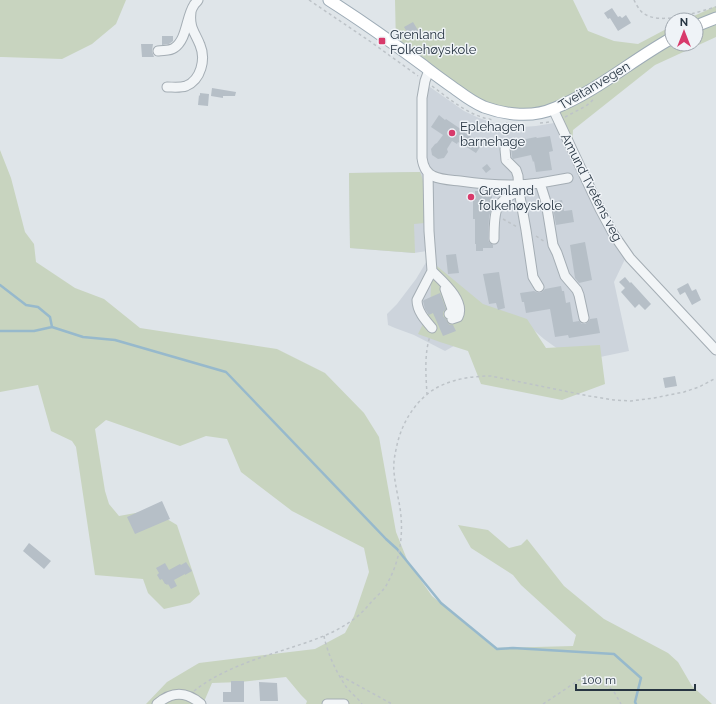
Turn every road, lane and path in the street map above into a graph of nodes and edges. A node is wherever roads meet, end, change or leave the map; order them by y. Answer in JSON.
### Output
{"nodes":[{"id":1,"x":198,"y":0,"type":"edge"},
{"id":2,"x":309,"y":0,"type":"edge"},
{"id":3,"x":329,"y":0,"type":"edge"},
{"id":4,"x":634,"y":0,"type":"edge"},
{"id":5,"x":716,"y":7,"type":"edge"},
{"id":6,"x":191,"y":12,"type":"junction"},
{"id":7,"x":716,"y":18,"type":"edge"},
{"id":8,"x":704,"y":23,"type":"edge"},
{"id":9,"x":664,"y":43,"type":"edge"},
{"id":10,"x":158,"y":51,"type":"dead end"},
{"id":11,"x":429,"y":70,"type":"junction"},
{"id":12,"x":425,"y":81,"type":"junction"},
{"id":13,"x":167,"y":88,"type":"dead end"},
{"id":14,"x":598,"y":97,"type":"dead end"},
{"id":15,"x":556,"y":114,"type":"junction"},
{"id":16,"x":498,"y":121,"type":"dead end"},
{"id":17,"x":504,"y":123,"type":"dead end"},
{"id":18,"x":510,"y":124,"type":"junction"},
{"id":19,"x":517,"y":124,"type":"dead end"},
{"id":20,"x":536,"y":124,"type":"dead end"},
{"id":21,"x":505,"y":149,"type":"joint"},
{"id":22,"x":428,"y":172,"type":"junction"},
{"id":23,"x":568,"y":178,"type":"dead end"},
{"id":24,"x":540,"y":183,"type":"junction"},
{"id":25,"x":518,"y":188,"type":"junction"},
{"id":26,"x":496,"y":216,"type":"junction"},
{"id":27,"x":525,"y":225,"type":"junction"},
{"id":28,"x":527,"y":234,"type":"junction"},
{"id":29,"x":494,"y":239,"type":"dead end"},
{"id":30,"x":553,"y":245,"type":"junction"},
{"id":31,"x":432,"y":271,"type":"junction"},
{"id":32,"x":538,"y":286,"type":"dead end"},
{"id":33,"x":450,"y":317,"type":"dead end"},
{"id":34,"x":584,"y":318,"type":"dead end"},
{"id":35,"x":432,"y":328,"type":"joint"},
{"id":36,"x":716,"y":350,"type":"edge"},
{"id":37,"x":716,"y":378,"type":"edge"},
{"id":38,"x":427,"y":395,"type":"junction"},
{"id":39,"x":324,"y":636,"type":"junction"},
{"id":40,"x":340,"y":675,"type":"junction"},
{"id":41,"x":188,"y":695,"type":"junction"},
{"id":42,"x":157,"y":704,"type":"edge"},
{"id":43,"x":201,"y":704,"type":"edge"},
{"id":44,"x":326,"y":704,"type":"edge"},
{"id":45,"x":344,"y":704,"type":"edge"},
{"id":46,"x":362,"y":704,"type":"edge"},
{"id":47,"x":392,"y":704,"type":"edge"},
{"id":48,"x":543,"y":704,"type":"edge"},
{"id":49,"x":621,"y":704,"type":"edge"}],
"edges":[{"from":1,"to":6,"type":"street"},
{"from":2,"to":12,"type":"path"},
{"from":3,"to":11,"type":"main road","name":"Tveitanvegen"},
{"from":4,"to":5,"type":"path"},
{"from":6,"to":10,"type":"street"},
{"from":6,"to":13,"type":"street"},
{"from":7,"to":8,"type":"main road"},
{"from":9,"to":15,"type":"main road","name":"Tveitanvegen"},
{"from":11,"to":12,"type":"street"},
{"from":11,"to":15,"type":"main road","name":"Tveitanvegen"},
{"from":12,"to":16,"type":"path"},
{"from":12,"to":22,"type":"street"},
{"from":14,"to":15,"type":"path"},
{"from":15,"to":20,"type":"path"},
{"from":15,"to":36,"type":"street","name":"Amund Tvetens veg"},
{"from":17,"to":18,"type":"path"},
{"from":18,"to":19,"type":"path"},
{"from":18,"to":21,"type":"path"},
{"from":21,"to":25,"type":"street"},
{"from":22,"to":25,"type":"street"},
{"from":22,"to":31,"type":"street"},
{"from":23,"to":24,"type":"street"},
{"from":24,"to":25,"type":"street"},
{"from":24,"to":30,"type":"street"},
{"from":25,"to":26,"type":"street"},
{"from":25,"to":27,"type":"street"},
{"from":26,"to":28,"type":"path"},
{"from":26,"to":29,"type":"street"},
{"from":27,"to":28,"type":"street"},
{"from":27,"to":30,"type":"path"},
{"from":28,"to":32,"type":"street"},
{"from":30,"to":34,"type":"street"},
{"from":31,"to":33,"type":"street"},
{"from":31,"to":35,"type":"street"},
{"from":35,"to":38,"type":"path"},
{"from":37,"to":38,"type":"path"},
{"from":38,"to":39,"type":"path"},
{"from":39,"to":40,"type":"path"},
{"from":39,"to":41,"type":"path"},
{"from":40,"to":46,"type":"path"},
{"from":40,"to":47,"type":"path"},
{"from":41,"to":42,"type":"street"},
{"from":41,"to":43,"type":"street"},
{"from":44,"to":45,"type":"street"},
{"from":48,"to":49,"type":"path"}]}
